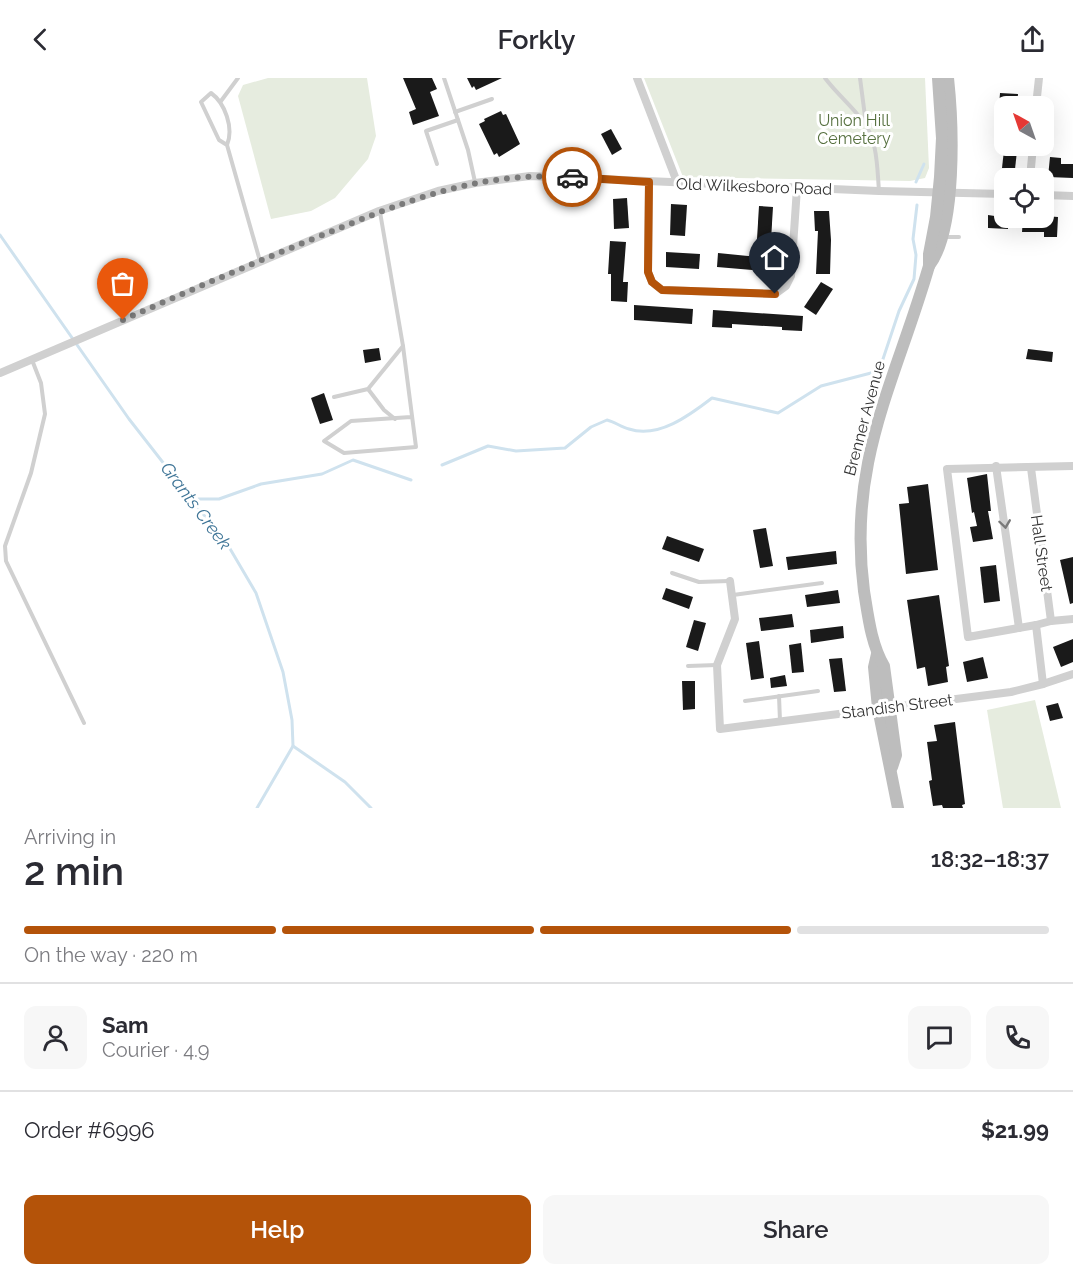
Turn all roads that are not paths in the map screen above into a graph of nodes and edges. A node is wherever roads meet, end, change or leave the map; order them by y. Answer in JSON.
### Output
{"nodes":[{"id":1,"x":238,"y":78,"type":"edge"},
{"id":2,"x":444,"y":78,"type":"edge"},
{"id":3,"x":637,"y":78,"type":"edge"},
{"id":4,"x":825,"y":78,"type":"edge"},
{"id":5,"x":860,"y":78,"type":"edge"},
{"id":6,"x":938,"y":78,"type":"edge"},
{"id":7,"x":948,"y":78,"type":"edge"},
{"id":8,"x":1039,"y":78,"type":"edge"},
{"id":9,"x":1037,"y":96,"type":"edge"},
{"id":10,"x":492,"y":99,"type":"dead end"},
{"id":11,"x":221,"y":101,"type":"junction"},
{"id":12,"x":455,"y":112,"type":"junction"},
{"id":13,"x":458,"y":120,"type":"junction"},
{"id":14,"x":866,"y":125,"type":"junction"},
{"id":15,"x":227,"y":145,"type":"junction"},
{"id":16,"x":437,"y":164,"type":"dead end"},
{"id":17,"x":649,"y":182,"type":"junction"},
{"id":18,"x":677,"y":182,"type":"junction"},
{"id":19,"x":475,"y":183,"type":"junction"},
{"id":20,"x":797,"y":188,"type":"junction"},
{"id":21,"x":879,"y":191,"type":"junction"},
{"id":22,"x":944,"y":192,"type":"junction"},
{"id":23,"x":994,"y":194,"type":"edge"},
{"id":24,"x":1054,"y":195,"type":"edge"},
{"id":25,"x":1073,"y":196,"type":"edge"},
{"id":26,"x":380,"y":212,"type":"junction"},
{"id":27,"x":941,"y":237,"type":"junction"},
{"id":28,"x":959,"y":237,"type":"dead end"},
{"id":29,"x":260,"y":261,"type":"junction"},
{"id":30,"x":929,"y":266,"type":"junction"},
{"id":31,"x":403,"y":346,"type":"junction"},
{"id":32,"x":32,"y":359,"type":"junction"},
{"id":33,"x":0,"y":373,"type":"edge"},
{"id":34,"x":368,"y":389,"type":"junction"},
{"id":35,"x":334,"y":397,"type":"dead end"},
{"id":36,"x":411,"y":417,"type":"junction"},
{"id":37,"x":396,"y":419,"type":"junction"},
{"id":38,"x":996,"y":466,"type":"junction"},
{"id":39,"x":1073,"y":466,"type":"edge"},
{"id":40,"x":1031,"y":468,"type":"junction"},
{"id":41,"x":672,"y":573,"type":"dead end"},
{"id":42,"x":730,"y":581,"type":"joint"},
{"id":43,"x":822,"y":583,"type":"dead end"},
{"id":44,"x":732,"y":595,"type":"junction"},
{"id":45,"x":1073,"y":619,"type":"edge"},
{"id":46,"x":1051,"y":621,"type":"junction"},
{"id":47,"x":1036,"y":626,"type":"junction"},
{"id":48,"x":1019,"y":628,"type":"junction"},
{"id":49,"x":717,"y":665,"type":"junction"},
{"id":50,"x":688,"y":666,"type":"dead end"},
{"id":51,"x":1073,"y":674,"type":"edge"},
{"id":52,"x":1043,"y":684,"type":"junction"},
{"id":53,"x":818,"y":691,"type":"dead end"},
{"id":54,"x":779,"y":696,"type":"junction"},
{"id":55,"x":745,"y":701,"type":"dead end"},
{"id":56,"x":884,"y":708,"type":"junction"},
{"id":57,"x":780,"y":722,"type":"junction"},
{"id":58,"x":84,"y":723,"type":"dead end"},
{"id":59,"x":898,"y":808,"type":"edge"}],
"edges":[{"from":1,"to":11,"type":"lane"},
{"from":2,"to":12,"type":"lane"},
{"from":3,"to":18,"type":"street"},
{"from":4,"to":14,"type":"lane"},
{"from":5,"to":14,"type":"lane"},
{"from":6,"to":22,"type":"street","name":"Brenner Avenue"},
{"from":7,"to":22,"type":"street","name":"Brenner Avenue"},
{"from":8,"to":9,"type":"street"},
{"from":10,"to":12,"type":"lane"},
{"from":11,"to":15,"type":"lane"},
{"from":11,"to":15,"type":"lane"},
{"from":12,"to":13,"type":"lane"},
{"from":13,"to":16,"type":"lane"},
{"from":13,"to":19,"type":"lane"},
{"from":14,"to":21,"type":"lane"},
{"from":15,"to":29,"type":"lane"},
{"from":17,"to":18,"type":"street","name":"Old Wilkesboro Road"},
{"from":17,"to":19,"type":"street","name":"Old Wilkesboro Road"},
{"from":17,"to":20,"type":"street"},
{"from":18,"to":20,"type":"street","name":"Old Wilkesboro Road"},
{"from":19,"to":26,"type":"street","name":"Old Wilkesboro Road"},
{"from":20,"to":21,"type":"street","name":"Old Wilkesboro Road"},
{"from":21,"to":22,"type":"street","name":"Old Wilkesboro Road"},
{"from":22,"to":23,"type":"street","name":"Old Wilkesboro Road"},
{"from":22,"to":27,"type":"street","name":"Brenner Avenue"},
{"from":22,"to":30,"type":"street","name":"Brenner Avenue"},
{"from":24,"to":25,"type":"street"},
{"from":26,"to":29,"type":"street","name":"Old Wilkesboro Road"},
{"from":26,"to":31,"type":"lane"},
{"from":27,"to":28,"type":"lane"},
{"from":27,"to":30,"type":"street","name":"Brenner Avenue"},
{"from":29,"to":32,"type":"street","name":"Old Wilkesboro Road"},
{"from":30,"to":56,"type":"street","name":"Brenner Avenue"},
{"from":31,"to":34,"type":"lane"},
{"from":31,"to":36,"type":"lane"},
{"from":32,"to":33,"type":"street","name":"Old Wilkesboro Road"},
{"from":32,"to":58,"type":"lane"},
{"from":34,"to":35,"type":"lane"},
{"from":34,"to":37,"type":"lane"},
{"from":36,"to":37,"type":"lane"},
{"from":36,"to":37,"type":"lane"},
{"from":38,"to":40,"type":"street"},
{"from":38,"to":48,"type":"street","one_way":true},
{"from":38,"to":48,"type":"street"},
{"from":39,"to":40,"type":"street"},
{"from":40,"to":46,"type":"street","name":"Hall Street"},
{"from":41,"to":42,"type":"lane"},
{"from":42,"to":44,"type":"street"},
{"from":43,"to":44,"type":"lane"},
{"from":44,"to":49,"type":"street"},
{"from":45,"to":46,"type":"street"},
{"from":46,"to":47,"type":"street"},
{"from":47,"to":48,"type":"street"},
{"from":47,"to":52,"type":"street"},
{"from":49,"to":50,"type":"lane"},
{"from":49,"to":57,"type":"street","name":"Standish Street"},
{"from":51,"to":52,"type":"street","name":"Standish Street"},
{"from":52,"to":56,"type":"street","name":"Standish Street"},
{"from":53,"to":54,"type":"lane"},
{"from":54,"to":55,"type":"lane"},
{"from":54,"to":57,"type":"lane"},
{"from":56,"to":57,"type":"street","name":"Standish Street"},
{"from":56,"to":59,"type":"street","name":"Brenner Avenue"}]}
